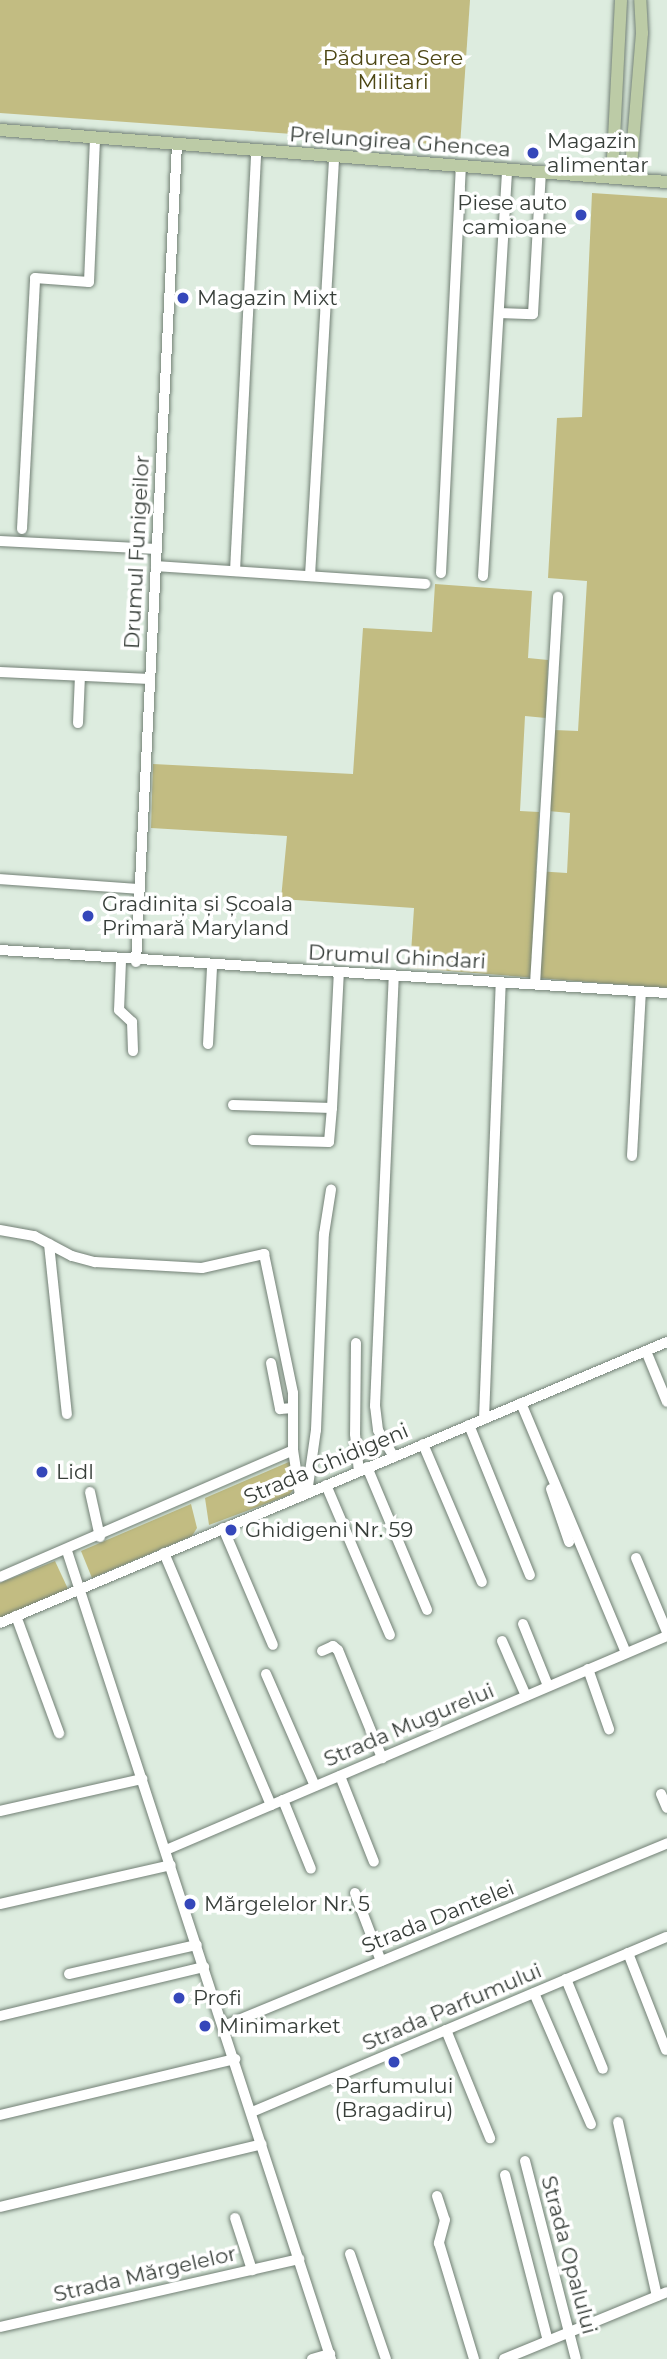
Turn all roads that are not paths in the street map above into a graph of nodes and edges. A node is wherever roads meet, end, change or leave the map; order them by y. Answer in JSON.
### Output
{"nodes":[{"id":1,"x":621,"y":0,"type":"edge"},
{"id":2,"x":640,"y":0,"type":"edge"},
{"id":3,"x":0,"y":130,"type":"edge"},
{"id":4,"x":95,"y":138,"type":"junction"},
{"id":5,"x":177,"y":144,"type":"junction"},
{"id":6,"x":256,"y":151,"type":"junction"},
{"id":7,"x":334,"y":156,"type":"junction"},
{"id":8,"x":461,"y":166,"type":"junction"},
{"id":9,"x":507,"y":170,"type":"junction"},
{"id":10,"x":541,"y":173,"type":"junction"},
{"id":11,"x":612,"y":178,"type":"junction"},
{"id":12,"x":630,"y":179,"type":"junction"},
{"id":13,"x":667,"y":182,"type":"edge"},
{"id":14,"x":499,"y":313,"type":"junction"},
{"id":15,"x":22,"y":529,"type":"dead end"},
{"id":16,"x":0,"y":541,"type":"edge"},
{"id":17,"x":157,"y":549,"type":"junction"},
{"id":18,"x":156,"y":566,"type":"junction"},
{"id":19,"x":235,"y":571,"type":"junction"},
{"id":20,"x":441,"y":573,"type":"dead end"},
{"id":21,"x":310,"y":576,"type":"junction"},
{"id":22,"x":483,"y":576,"type":"dead end"},
{"id":23,"x":425,"y":584,"type":"dead end"},
{"id":24,"x":558,"y":597,"type":"dead end"},
{"id":25,"x":0,"y":672,"type":"edge"},
{"id":26,"x":80,"y":676,"type":"junction"},
{"id":27,"x":150,"y":679,"type":"junction"},
{"id":28,"x":78,"y":723,"type":"dead end"},
{"id":29,"x":0,"y":879,"type":"edge"},
{"id":30,"x":140,"y":889,"type":"junction"},
{"id":31,"x":0,"y":950,"type":"edge"},
{"id":32,"x":121,"y":961,"type":"junction"},
{"id":33,"x":136,"y":962,"type":"junction"},
{"id":34,"x":212,"y":967,"type":"junction"},
{"id":35,"x":340,"y":972,"type":"junction"},
{"id":36,"x":394,"y":975,"type":"junction"},
{"id":37,"x":502,"y":982,"type":"junction"},
{"id":38,"x":535,"y":984,"type":"junction"},
{"id":39,"x":641,"y":992,"type":"junction"},
{"id":40,"x":667,"y":993,"type":"edge"},
{"id":41,"x":208,"y":1044,"type":"dead end"},
{"id":42,"x":133,"y":1051,"type":"dead end"},
{"id":43,"x":233,"y":1105,"type":"dead end"},
{"id":44,"x":332,"y":1108,"type":"junction"},
{"id":45,"x":253,"y":1140,"type":"dead end"},
{"id":46,"x":632,"y":1156,"type":"dead end"},
{"id":47,"x":331,"y":1190,"type":"dead end"},
{"id":48,"x":0,"y":1230,"type":"edge"},
{"id":49,"x":49,"y":1244,"type":"junction"},
{"id":50,"x":667,"y":1342,"type":"edge"},
{"id":51,"x":356,"y":1343,"type":"dead end"},
{"id":52,"x":646,"y":1351,"type":"junction"},
{"id":53,"x":271,"y":1363,"type":"dead end"},
{"id":54,"x":667,"y":1402,"type":"edge"},
{"id":55,"x":518,"y":1404,"type":"junction"},
{"id":56,"x":293,"y":1408,"type":"junction"},
{"id":57,"x":67,"y":1414,"type":"dead end"},
{"id":58,"x":484,"y":1419,"type":"junction"},
{"id":59,"x":469,"y":1425,"type":"junction"},
{"id":60,"x":423,"y":1444,"type":"junction"},
{"id":61,"x":293,"y":1450,"type":"junction"},
{"id":62,"x":394,"y":1457,"type":"junction"},
{"id":63,"x":363,"y":1469,"type":"junction"},
{"id":64,"x":326,"y":1485,"type":"junction"},
{"id":65,"x":90,"y":1492,"type":"dead end"},
{"id":66,"x":303,"y":1495,"type":"junction"},
{"id":67,"x":223,"y":1528,"type":"junction"},
{"id":68,"x":100,"y":1536,"type":"junction"},
{"id":69,"x":569,"y":1542,"type":"dead end"},
{"id":70,"x":67,"y":1550,"type":"junction"},
{"id":71,"x":164,"y":1553,"type":"junction"},
{"id":72,"x":636,"y":1558,"type":"dead end"},
{"id":73,"x":530,"y":1575,"type":"dead end"},
{"id":74,"x":0,"y":1577,"type":"edge"},
{"id":75,"x":482,"y":1582,"type":"dead end"},
{"id":76,"x":81,"y":1588,"type":"junction"},
{"id":77,"x":427,"y":1610,"type":"dead end"},
{"id":78,"x":16,"y":1616,"type":"junction"},
{"id":79,"x":0,"y":1623,"type":"edge"},
{"id":80,"x":523,"y":1624,"type":"dead end"},
{"id":81,"x":667,"y":1634,"type":"edge"},
{"id":82,"x":390,"y":1635,"type":"dead end"},
{"id":83,"x":502,"y":1641,"type":"dead end"},
{"id":84,"x":273,"y":1645,"type":"dead end"},
{"id":85,"x":323,"y":1651,"type":"dead end"},
{"id":86,"x":626,"y":1653,"type":"junction"},
{"id":87,"x":588,"y":1669,"type":"junction"},
{"id":88,"x":266,"y":1674,"type":"dead end"},
{"id":89,"x":548,"y":1686,"type":"junction"},
{"id":90,"x":526,"y":1696,"type":"junction"},
{"id":91,"x":609,"y":1729,"type":"dead end"},
{"id":92,"x":60,"y":1733,"type":"dead end"},
{"id":93,"x":382,"y":1758,"type":"junction"},
{"id":94,"x":340,"y":1776,"type":"junction"},
{"id":95,"x":142,"y":1779,"type":"junction"},
{"id":96,"x":315,"y":1786,"type":"junction"},
{"id":97,"x":661,"y":1794,"type":"dead end"},
{"id":98,"x":284,"y":1800,"type":"junction"},
{"id":99,"x":271,"y":1805,"type":"junction"},
{"id":100,"x":667,"y":1808,"type":"edge"},
{"id":101,"x":0,"y":1811,"type":"edge"},
{"id":102,"x":667,"y":1843,"type":"edge"},
{"id":103,"x":166,"y":1850,"type":"junction"},
{"id":104,"x":374,"y":1862,"type":"dead end"},
{"id":105,"x":171,"y":1865,"type":"junction"},
{"id":106,"x":311,"y":1869,"type":"dead end"},
{"id":107,"x":355,"y":1894,"type":"dead end"},
{"id":108,"x":0,"y":1904,"type":"edge"},
{"id":109,"x":667,"y":1937,"type":"edge"},
{"id":110,"x":197,"y":1945,"type":"junction"},
{"id":111,"x":628,"y":1953,"type":"junction"},
{"id":112,"x":381,"y":1961,"type":"junction"},
{"id":113,"x":205,"y":1967,"type":"junction"},
{"id":114,"x":69,"y":1974,"type":"dead end"},
{"id":115,"x":566,"y":1979,"type":"junction"},
{"id":116,"x":534,"y":1993,"type":"junction"},
{"id":117,"x":0,"y":2016,"type":"edge"},
{"id":118,"x":224,"y":2026,"type":"junction"},
{"id":119,"x":446,"y":2031,"type":"junction"},
{"id":120,"x":666,"y":2050,"type":"edge"},
{"id":121,"x":234,"y":2059,"type":"junction"},
{"id":122,"x":603,"y":2069,"type":"dead end"},
{"id":123,"x":252,"y":2112,"type":"junction"},
{"id":124,"x":0,"y":2115,"type":"edge"},
{"id":125,"x":618,"y":2122,"type":"dead end"},
{"id":126,"x":591,"y":2124,"type":"dead end"},
{"id":127,"x":490,"y":2138,"type":"dead end"},
{"id":128,"x":262,"y":2144,"type":"junction"},
{"id":129,"x":525,"y":2161,"type":"dead end"},
{"id":130,"x":505,"y":2175,"type":"dead end"},
{"id":131,"x":437,"y":2196,"type":"dead end"},
{"id":132,"x":0,"y":2207,"type":"edge"},
{"id":133,"x":234,"y":2218,"type":"dead end"},
{"id":134,"x":350,"y":2254,"type":"dead end"},
{"id":135,"x":299,"y":2259,"type":"junction"},
{"id":136,"x":252,"y":2270,"type":"junction"},
{"id":137,"x":662,"y":2294,"type":"edge"},
{"id":138,"x":0,"y":2327,"type":"edge"},
{"id":139,"x":569,"y":2333,"type":"junction"},
{"id":140,"x":548,"y":2341,"type":"junction"},
{"id":141,"x":331,"y":2357,"type":"edge"},
{"id":142,"x":312,"y":2359,"type":"edge"},
{"id":143,"x":386,"y":2359,"type":"edge"},
{"id":144,"x":474,"y":2359,"type":"edge"},
{"id":145,"x":504,"y":2359,"type":"edge"},
{"id":146,"x":576,"y":2359,"type":"edge"}],
"edges":[{"from":1,"to":11,"type":"main road"},
{"from":2,"to":12,"type":"main road"},
{"from":3,"to":4,"type":"main road","name":"Prelungirea Ghencea"},
{"from":4,"to":5,"type":"main road","name":"Prelungirea Ghencea"},
{"from":4,"to":15,"type":"street"},
{"from":5,"to":6,"type":"main road","name":"Prelungirea Ghencea"},
{"from":5,"to":17,"type":"street","name":"Drumul Funigeilor"},
{"from":6,"to":7,"type":"main road","name":"Prelungirea Ghencea"},
{"from":6,"to":19,"type":"street"},
{"from":7,"to":8,"type":"main road","name":"Prelungirea Ghencea"},
{"from":7,"to":21,"type":"street"},
{"from":8,"to":9,"type":"main road","name":"Prelungirea Ghencea"},
{"from":8,"to":20,"type":"street"},
{"from":9,"to":10,"type":"main road","name":"Prelungirea Ghencea"},
{"from":9,"to":14,"type":"street"},
{"from":10,"to":11,"type":"main road","name":"Prelungirea Ghencea"},
{"from":10,"to":14,"type":"street"},
{"from":11,"to":12,"type":"main road","name":"Prelungirea Ghencea"},
{"from":12,"to":13,"type":"main road","name":"Prelungirea Ghencea"},
{"from":14,"to":22,"type":"street"},
{"from":16,"to":17,"type":"street"},
{"from":17,"to":18,"type":"street","name":"Drumul Funigeilor"},
{"from":18,"to":19,"type":"street"},
{"from":18,"to":27,"type":"street","name":"Drumul Funigeilor"},
{"from":19,"to":21,"type":"street"},
{"from":21,"to":23,"type":"street"},
{"from":24,"to":38,"type":"street"},
{"from":25,"to":26,"type":"street"},
{"from":26,"to":27,"type":"street"},
{"from":26,"to":28,"type":"street"},
{"from":27,"to":30,"type":"street","name":"Drumul Funigeilor"},
{"from":29,"to":30,"type":"street"},
{"from":30,"to":33,"type":"street","name":"Drumul Funigeilor"},
{"from":31,"to":32,"type":"street","name":"Drumul Ghindari"},
{"from":32,"to":33,"type":"street","name":"Drumul Ghindari"},
{"from":32,"to":42,"type":"street"},
{"from":33,"to":34,"type":"street","name":"Drumul Ghindari"},
{"from":34,"to":35,"type":"street","name":"Drumul Ghindari"},
{"from":34,"to":41,"type":"street"},
{"from":35,"to":36,"type":"street","name":"Drumul Ghindari"},
{"from":35,"to":44,"type":"street"},
{"from":36,"to":37,"type":"street","name":"Drumul Ghindari"},
{"from":36,"to":62,"type":"street"},
{"from":37,"to":38,"type":"street","name":"Drumul Ghindari"},
{"from":37,"to":58,"type":"street"},
{"from":38,"to":39,"type":"street","name":"Drumul Ghindari"},
{"from":39,"to":40,"type":"street","name":"Drumul Ghindari"},
{"from":39,"to":46,"type":"street"},
{"from":43,"to":44,"type":"street"},
{"from":44,"to":45,"type":"street"},
{"from":47,"to":66,"type":"street"},
{"from":48,"to":49,"type":"street"},
{"from":49,"to":56,"type":"street"},
{"from":49,"to":57,"type":"street"},
{"from":50,"to":52,"type":"street","name":"Strada Ghidigeni"},
{"from":51,"to":63,"type":"street"},
{"from":52,"to":54,"type":"street"},
{"from":52,"to":55,"type":"street","name":"Strada Ghidigeni"},
{"from":53,"to":56,"type":"street"},
{"from":55,"to":58,"type":"street","name":"Strada Ghidigeni"},
{"from":55,"to":69,"type":"street"},
{"from":55,"to":86,"type":"street"},
{"from":56,"to":61,"type":"street"},
{"from":58,"to":59,"type":"street","name":"Strada Ghidigeni"},
{"from":59,"to":60,"type":"street","name":"Strada Ghidigeni"},
{"from":59,"to":73,"type":"street"},
{"from":60,"to":62,"type":"street","name":"Strada Ghidigeni"},
{"from":60,"to":75,"type":"street"},
{"from":61,"to":66,"type":"street"},
{"from":61,"to":68,"type":"street"},
{"from":62,"to":63,"type":"street","name":"Strada Ghidigeni"},
{"from":63,"to":64,"type":"street","name":"Strada Ghidigeni"},
{"from":63,"to":77,"type":"street"},
{"from":64,"to":66,"type":"street","name":"Strada Ghidigeni"},
{"from":64,"to":82,"type":"street"},
{"from":65,"to":68,"type":"street"},
{"from":66,"to":67,"type":"street","name":"Strada Ghidigeni"},
{"from":67,"to":71,"type":"street","name":"Strada Ghidigeni"},
{"from":67,"to":84,"type":"street"},
{"from":68,"to":70,"type":"street"},
{"from":70,"to":74,"type":"street"},
{"from":70,"to":76,"type":"street"},
{"from":71,"to":76,"type":"street","name":"Strada Ghidigeni"},
{"from":71,"to":99,"type":"street"},
{"from":72,"to":81,"type":"street"},
{"from":76,"to":78,"type":"street","name":"Strada Ghidigeni"},
{"from":76,"to":95,"type":"street"},
{"from":78,"to":79,"type":"street","name":"Strada Ghidigeni"},
{"from":78,"to":92,"type":"street"},
{"from":80,"to":89,"type":"street"},
{"from":81,"to":86,"type":"street","name":"Strada Mugurelui"},
{"from":83,"to":90,"type":"street"},
{"from":85,"to":93,"type":"street"},
{"from":86,"to":87,"type":"street","name":"Strada Mugurelui"},
{"from":87,"to":89,"type":"street","name":"Strada Mugurelui"},
{"from":87,"to":91,"type":"street"},
{"from":88,"to":96,"type":"street"},
{"from":89,"to":90,"type":"street","name":"Strada Mugurelui"},
{"from":90,"to":93,"type":"street","name":"Strada Mugurelui"},
{"from":93,"to":94,"type":"street","name":"Strada Mugurelui"},
{"from":94,"to":96,"type":"street","name":"Strada Mugurelui"},
{"from":94,"to":104,"type":"street"},
{"from":95,"to":101,"type":"street"},
{"from":95,"to":103,"type":"street"},
{"from":96,"to":98,"type":"street","name":"Strada Mugurelui"},
{"from":97,"to":100,"type":"street"},
{"from":98,"to":99,"type":"street","name":"Strada Mugurelui"},
{"from":98,"to":106,"type":"street"},
{"from":99,"to":103,"type":"street","name":"Strada Mugurelui"},
{"from":102,"to":112,"type":"street","name":"Strada Dantelei"},
{"from":103,"to":105,"type":"street"},
{"from":105,"to":108,"type":"street"},
{"from":105,"to":110,"type":"street"},
{"from":107,"to":112,"type":"street"},
{"from":109,"to":111,"type":"street","name":"Strada Parfumului"},
{"from":110,"to":113,"type":"street"},
{"from":110,"to":114,"type":"street"},
{"from":111,"to":115,"type":"street","name":"Strada Parfumului"},
{"from":111,"to":120,"type":"street"},
{"from":112,"to":118,"type":"street","name":"Strada Dantelei"},
{"from":113,"to":117,"type":"street"},
{"from":113,"to":118,"type":"street"},
{"from":115,"to":116,"type":"street","name":"Strada Parfumului"},
{"from":115,"to":122,"type":"street"},
{"from":116,"to":119,"type":"street","name":"Strada Parfumului"},
{"from":116,"to":126,"type":"street"},
{"from":118,"to":121,"type":"street"},
{"from":119,"to":123,"type":"street","name":"Strada Parfumului"},
{"from":119,"to":127,"type":"street"},
{"from":121,"to":123,"type":"street"},
{"from":121,"to":124,"type":"street"},
{"from":123,"to":128,"type":"street"},
{"from":125,"to":137,"type":"street"},
{"from":128,"to":132,"type":"street"},
{"from":128,"to":135,"type":"street"},
{"from":129,"to":139,"type":"street","name":"Strada Opalului"},
{"from":130,"to":140,"type":"street"},
{"from":131,"to":144,"type":"street"},
{"from":133,"to":136,"type":"street"},
{"from":134,"to":143,"type":"street"},
{"from":135,"to":136,"type":"street","name":"Strada Mărgelelor"},
{"from":135,"to":141,"type":"street"},
{"from":136,"to":138,"type":"street","name":"Strada Mărgelelor"},
{"from":137,"to":139,"type":"street"},
{"from":139,"to":140,"type":"street"},
{"from":139,"to":146,"type":"street","name":"Strada Opalului"},
{"from":140,"to":145,"type":"street"},
{"from":141,"to":142,"type":"street"}]}
